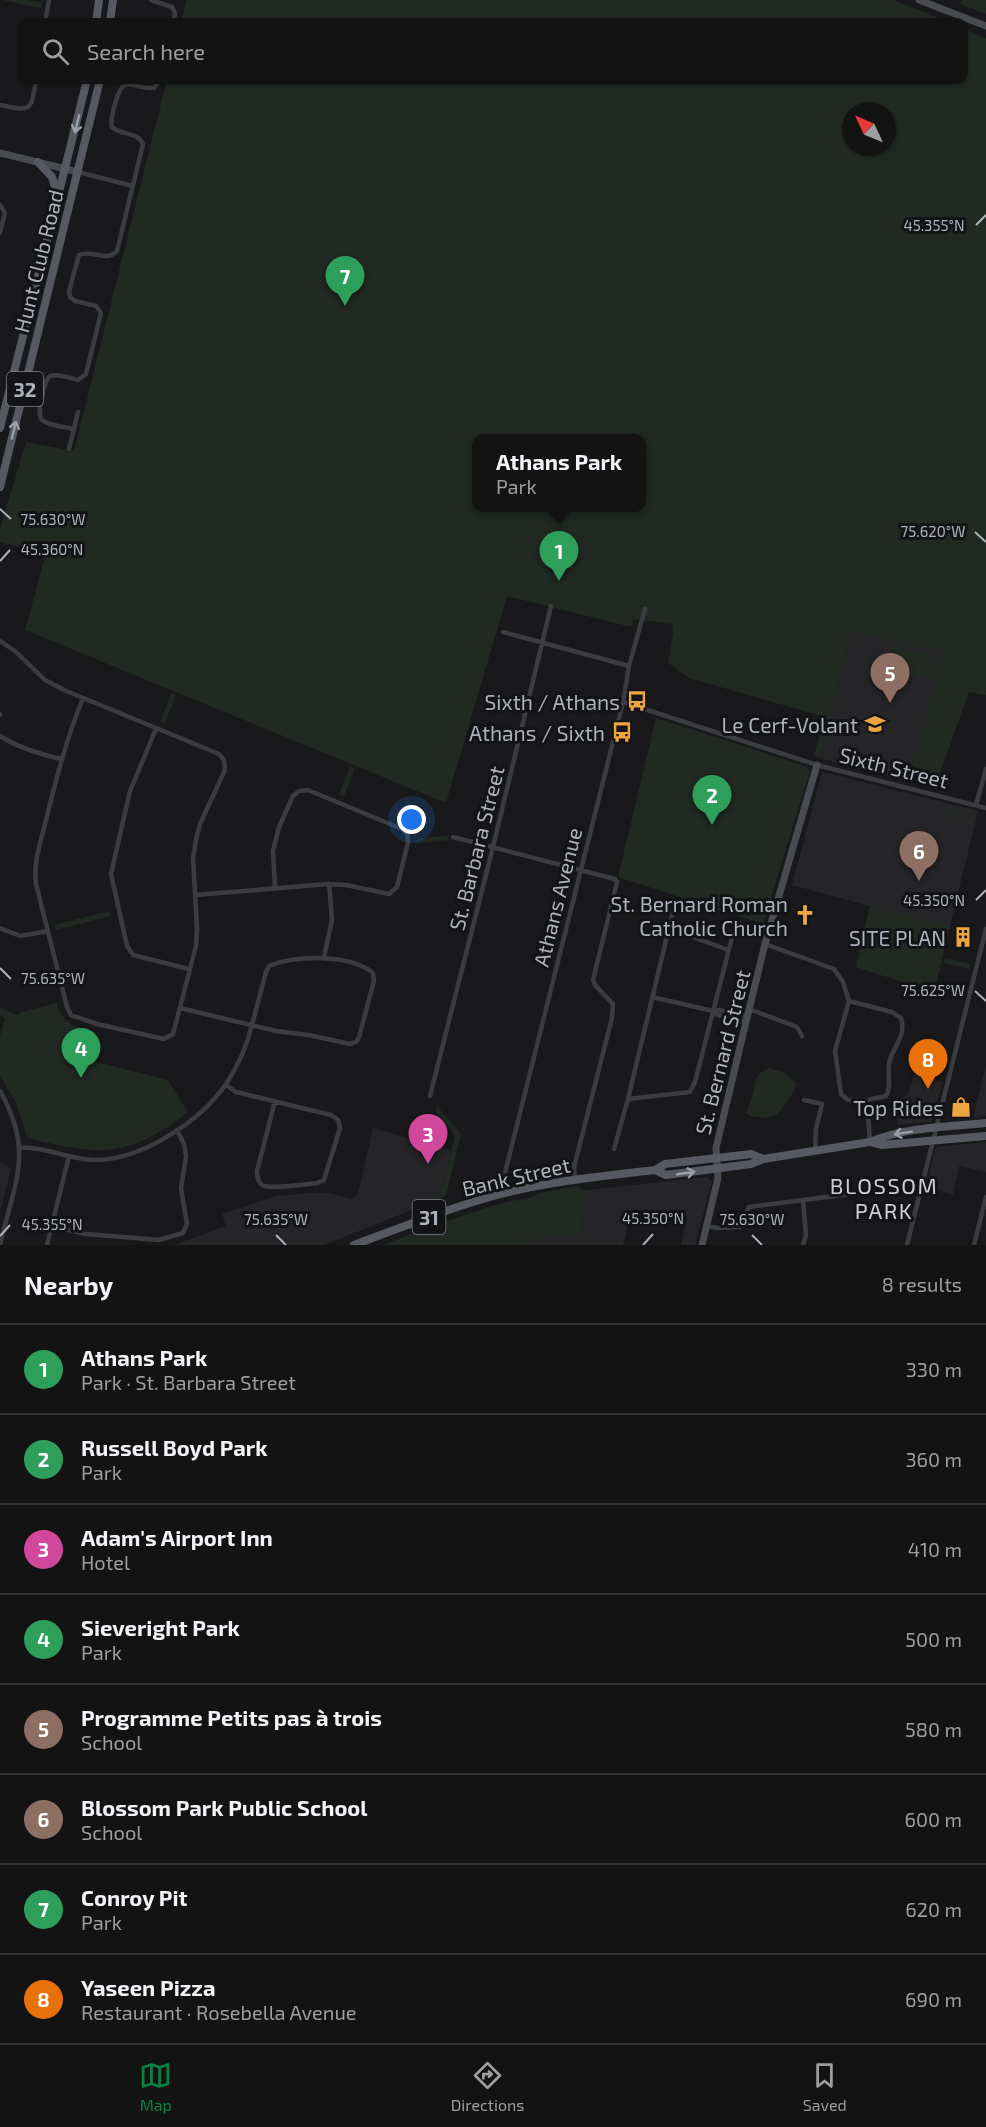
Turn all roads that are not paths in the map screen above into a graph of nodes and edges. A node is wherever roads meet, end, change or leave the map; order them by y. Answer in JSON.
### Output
{"nodes":[{"id":1,"x":49,"y":0,"type":"edge"},
{"id":2,"x":99,"y":0,"type":"edge"},
{"id":3,"x":113,"y":0,"type":"edge"},
{"id":4,"x":151,"y":0,"type":"edge"},
{"id":5,"x":919,"y":0,"type":"edge"},
{"id":6,"x":46,"y":18,"type":"edge"},
{"id":7,"x":97,"y":18,"type":"edge"},
{"id":8,"x":111,"y":18,"type":"edge"},
{"id":9,"x":174,"y":18,"type":"edge"},
{"id":10,"x":965,"y":18,"type":"edge"},
{"id":11,"x":968,"y":19,"type":"edge"},
{"id":12,"x":986,"y":26,"type":"edge"},
{"id":13,"x":35,"y":84,"type":"edge"},
{"id":14,"x":86,"y":84,"type":"edge"},
{"id":15,"x":99,"y":84,"type":"edge"},
{"id":16,"x":132,"y":84,"type":"edge"},
{"id":17,"x":132,"y":84,"type":"edge"},
{"id":18,"x":157,"y":84,"type":"edge"},
{"id":19,"x":0,"y":105,"type":"edge"},
{"id":20,"x":0,"y":153,"type":"edge"},
{"id":21,"x":38,"y":162,"type":"junction"},
{"id":22,"x":66,"y":169,"type":"junction"},
{"id":23,"x":78,"y":172,"type":"junction"},
{"id":24,"x":133,"y":186,"type":"junction"},
{"id":25,"x":58,"y":196,"type":"junction"},
{"id":26,"x":0,"y":205,"type":"edge"},
{"id":27,"x":0,"y":233,"type":"edge"},
{"id":28,"x":24,"y":390,"type":"junction"},
{"id":29,"x":43,"y":395,"type":"junction"},
{"id":30,"x":78,"y":412,"type":"dead end"},
{"id":31,"x":0,"y":428,"type":"edge"},
{"id":32,"x":74,"y":429,"type":"junction"},
{"id":33,"x":69,"y":449,"type":"dead end"},
{"id":34,"x":0,"y":487,"type":"edge"},
{"id":35,"x":551,"y":606,"type":"dead end"},
{"id":36,"x":645,"y":609,"type":"dead end"},
{"id":37,"x":503,"y":632,"type":"dead end"},
{"id":38,"x":0,"y":641,"type":"edge"},
{"id":39,"x":543,"y":643,"type":"junction"},
{"id":40,"x":629,"y":666,"type":"junction"},
{"id":41,"x":83,"y":698,"type":"junction"},
{"id":42,"x":622,"y":702,"type":"junction"},
{"id":43,"x":156,"y":729,"type":"junction"},
{"id":44,"x":0,"y":736,"type":"edge"},
{"id":45,"x":61,"y":759,"type":"junction"},
{"id":46,"x":817,"y":765,"type":"junction"},
{"id":47,"x":986,"y":769,"type":"edge"},
{"id":48,"x":976,"y":805,"type":"junction"},
{"id":49,"x":986,"y":808,"type":"edge"},
{"id":50,"x":453,"y":837,"type":"dead end"},
{"id":51,"x":493,"y":847,"type":"junction"},
{"id":52,"x":581,"y":869,"type":"junction"},
{"id":53,"x":329,"y":885,"type":"junction"},
{"id":54,"x":275,"y":888,"type":"junction"},
{"id":55,"x":195,"y":895,"type":"junction"},
{"id":56,"x":675,"y":903,"type":"dead end"},
{"id":57,"x":735,"y":926,"type":"dead end"},
{"id":58,"x":0,"y":928,"type":"edge"},
{"id":59,"x":669,"y":928,"type":"junction"},
{"id":60,"x":986,"y":929,"type":"edge"},
{"id":61,"x":48,"y":931,"type":"junction"},
{"id":62,"x":765,"y":944,"type":"junction"},
{"id":63,"x":728,"y":950,"type":"junction"},
{"id":64,"x":324,"y":957,"type":"junction"},
{"id":65,"x":189,"y":969,"type":"junction"},
{"id":66,"x":652,"y":997,"type":"junction"},
{"id":67,"x":849,"y":1001,"type":"junction"},
{"id":68,"x":180,"y":1008,"type":"junction"},
{"id":69,"x":713,"y":1011,"type":"junction"},
{"id":70,"x":747,"y":1016,"type":"junction"},
{"id":71,"x":252,"y":1025,"type":"junction"},
{"id":72,"x":802,"y":1036,"type":"dead end"},
{"id":73,"x":225,"y":1085,"type":"junction"},
{"id":74,"x":0,"y":1091,"type":"edge"},
{"id":75,"x":430,"y":1096,"type":"dead end"},
{"id":76,"x":628,"y":1099,"type":"junction"},
{"id":77,"x":804,"y":1100,"type":"dead end"},
{"id":78,"x":867,"y":1100,"type":"junction"},
{"id":79,"x":275,"y":1101,"type":"junction"},
{"id":80,"x":986,"y":1124,"type":"edge"},
{"id":81,"x":936,"y":1128,"type":"junction"},
{"id":82,"x":177,"y":1130,"type":"junction"},
{"id":83,"x":986,"y":1136,"type":"edge"},
{"id":84,"x":934,"y":1140,"type":"junction"},
{"id":85,"x":870,"y":1142,"type":"junction"},
{"id":86,"x":20,"y":1148,"type":"junction"},
{"id":87,"x":614,"y":1149,"type":"dead end"},
{"id":88,"x":815,"y":1150,"type":"junction"},
{"id":89,"x":69,"y":1156,"type":"junction"},
{"id":90,"x":717,"y":1158,"type":"junction"},
{"id":91,"x":762,"y":1159,"type":"junction"},
{"id":92,"x":718,"y":1168,"type":"junction"},
{"id":93,"x":655,"y":1170,"type":"junction"},
{"id":94,"x":575,"y":1180,"type":"junction"},
{"id":95,"x":504,"y":1193,"type":"junction"},
{"id":96,"x":858,"y":1193,"type":"dead end"},
{"id":97,"x":986,"y":1197,"type":"edge"},
{"id":98,"x":803,"y":1200,"type":"junction"},
{"id":99,"x":52,"y":1226,"type":"junction"},
{"id":100,"x":707,"y":1226,"type":"junction"},
{"id":101,"x":159,"y":1243,"type":"edge"},
{"id":102,"x":0,"y":1245,"type":"edge"},
{"id":103,"x":47,"y":1245,"type":"edge"},
{"id":104,"x":354,"y":1245,"type":"edge"},
{"id":105,"x":702,"y":1245,"type":"edge"},
{"id":106,"x":803,"y":1245,"type":"edge"},
{"id":107,"x":908,"y":1245,"type":"edge"},
{"id":108,"x":974,"y":1245,"type":"edge"}],
"edges":[{"from":1,"to":6,"type":"street"},
{"from":2,"to":7,"type":"main road"},
{"from":3,"to":8,"type":"main road"},
{"from":4,"to":9,"type":"street"},
{"from":5,"to":10,"type":"street"},
{"from":11,"to":12,"type":"street"},
{"from":13,"to":19,"type":"street"},
{"from":14,"to":22,"type":"main road","name":"Hunt Club Road","number":"32","one_way":true},
{"from":15,"to":23,"type":"main road","name":"Hunt Club Road","number":"32"},
{"from":16,"to":24,"type":"street"},
{"from":17,"to":18,"type":"street"},
{"from":20,"to":21,"type":"street"},
{"from":21,"to":22,"type":"street"},
{"from":21,"to":25,"type":"main road"},
{"from":22,"to":23,"type":"street"},
{"from":22,"to":25,"type":"main road","name":"Hunt Club Road","number":"32"},
{"from":23,"to":24,"type":"street"},
{"from":23,"to":28,"type":"main road","name":"Hunt Club Road","number":"32"},
{"from":24,"to":29,"type":"street"},
{"from":25,"to":31,"type":"main road","name":"Hunt Club Road","number":"32"},
{"from":26,"to":27,"type":"street"},
{"from":28,"to":29,"type":"street"},
{"from":34,"to":28,"type":"main road","name":"Hunt Club Road","number":"32","one_way":true},
{"from":29,"to":32,"type":"street"},
{"from":30,"to":32,"type":"street"},
{"from":32,"to":33,"type":"street"},
{"from":35,"to":39,"type":"street","name":"St. Barbara Street"},
{"from":36,"to":40,"type":"street","name":"Athans Avenue"},
{"from":37,"to":39,"type":"street"},
{"from":38,"to":41,"type":"street"},
{"from":39,"to":40,"type":"street"},
{"from":39,"to":51,"type":"street","name":"St. Barbara Street"},
{"from":40,"to":42,"type":"street","name":"Athans Avenue"},
{"from":41,"to":43,"type":"street"},
{"from":41,"to":45,"type":"street"},
{"from":42,"to":46,"type":"street","name":"Sixth Street"},
{"from":42,"to":52,"type":"street","name":"Athans Avenue"},
{"from":43,"to":55,"type":"street"},
{"from":43,"to":65,"type":"street"},
{"from":44,"to":45,"type":"street"},
{"from":45,"to":61,"type":"street"},
{"from":46,"to":48,"type":"street","name":"Sixth Street"},
{"from":46,"to":62,"type":"street","name":"St. Bernard Street"},
{"from":47,"to":48,"type":"street"},
{"from":48,"to":49,"type":"street","name":"Sixth Street"},
{"from":50,"to":51,"type":"street"},
{"from":51,"to":52,"type":"street"},
{"from":51,"to":75,"type":"street","name":"St. Barbara Street"},
{"from":52,"to":94,"type":"street"},
{"from":52,"to":95,"type":"street","name":"Athans Avenue"},
{"from":53,"to":54,"type":"street"},
{"from":53,"to":54,"type":"street"},
{"from":53,"to":64,"type":"street"},
{"from":54,"to":55,"type":"street"},
{"from":55,"to":65,"type":"street"},
{"from":56,"to":59,"type":"street"},
{"from":57,"to":63,"type":"street"},
{"from":58,"to":61,"type":"street"},
{"from":59,"to":63,"type":"street"},
{"from":59,"to":66,"type":"street"},
{"from":60,"to":81,"type":"street"},
{"from":61,"to":68,"type":"street"},
{"from":62,"to":67,"type":"street"},
{"from":62,"to":70,"type":"street","name":"St. Bernard Street"},
{"from":63,"to":69,"type":"street"},
{"from":64,"to":71,"type":"street"},
{"from":64,"to":71,"type":"street"},
{"from":65,"to":68,"type":"street"},
{"from":66,"to":69,"type":"street"},
{"from":66,"to":76,"type":"street"},
{"from":67,"to":78,"type":"street"},
{"from":67,"to":78,"type":"street"},
{"from":68,"to":71,"type":"street"},
{"from":69,"to":70,"type":"street"},
{"from":69,"to":76,"type":"street"},
{"from":70,"to":72,"type":"street"},
{"from":70,"to":90,"type":"street","name":"St. Bernard Street"},
{"from":71,"to":73,"type":"street"},
{"from":73,"to":79,"type":"street"},
{"from":73,"to":82,"type":"street"},
{"from":74,"to":86,"type":"street"},
{"from":76,"to":87,"type":"street"},
{"from":77,"to":88,"type":"street"},
{"from":78,"to":85,"type":"street"},
{"from":79,"to":79,"type":"street"},
{"from":80,"to":81,"type":"main road","name":"Bank Street","number":"31"},
{"from":81,"to":84,"type":"street"},
{"from":81,"to":85,"type":"main road","name":"Bank Street","number":"31","one_way":true},
{"from":82,"to":89,"type":"street"},
{"from":82,"to":101,"type":"street"},
{"from":83,"to":84,"type":"main road","name":"Bank Street","number":"31"},
{"from":84,"to":85,"type":"main road","name":"Bank Street","number":"31"},
{"from":84,"to":107,"type":"street"},
{"from":85,"to":88,"type":"main road","name":"Bank Street","number":"31"},
{"from":86,"to":89,"type":"street"},
{"from":86,"to":102,"type":"street"},
{"from":88,"to":91,"type":"main road","name":"Bank Street","number":"31"},
{"from":89,"to":99,"type":"street"},
{"from":90,"to":91,"type":"main road","name":"Bank Street","number":"31"},
{"from":90,"to":92,"type":"street","name":"St. Bernard Street"},
{"from":90,"to":93,"type":"main road","name":"Bank Street","number":"31"},
{"from":91,"to":92,"type":"main road","name":"Bank Street","number":"31"},
{"from":93,"to":92,"type":"main road","name":"Bank Street","number":"31","one_way":true},
{"from":92,"to":100,"type":"street","name":"St. Bernard Street"},
{"from":93,"to":94,"type":"main road","name":"Bank Street","number":"31"},
{"from":94,"to":95,"type":"main road","name":"Bank Street","number":"31"},
{"from":95,"to":104,"type":"main road","name":"Bank Street","number":"31"},
{"from":96,"to":98,"type":"street"},
{"from":97,"to":108,"type":"street"},
{"from":98,"to":100,"type":"street"},
{"from":98,"to":106,"type":"street"},
{"from":99,"to":101,"type":"street"},
{"from":99,"to":103,"type":"street"},
{"from":100,"to":105,"type":"street","name":"St. Bernard Street"}]}
